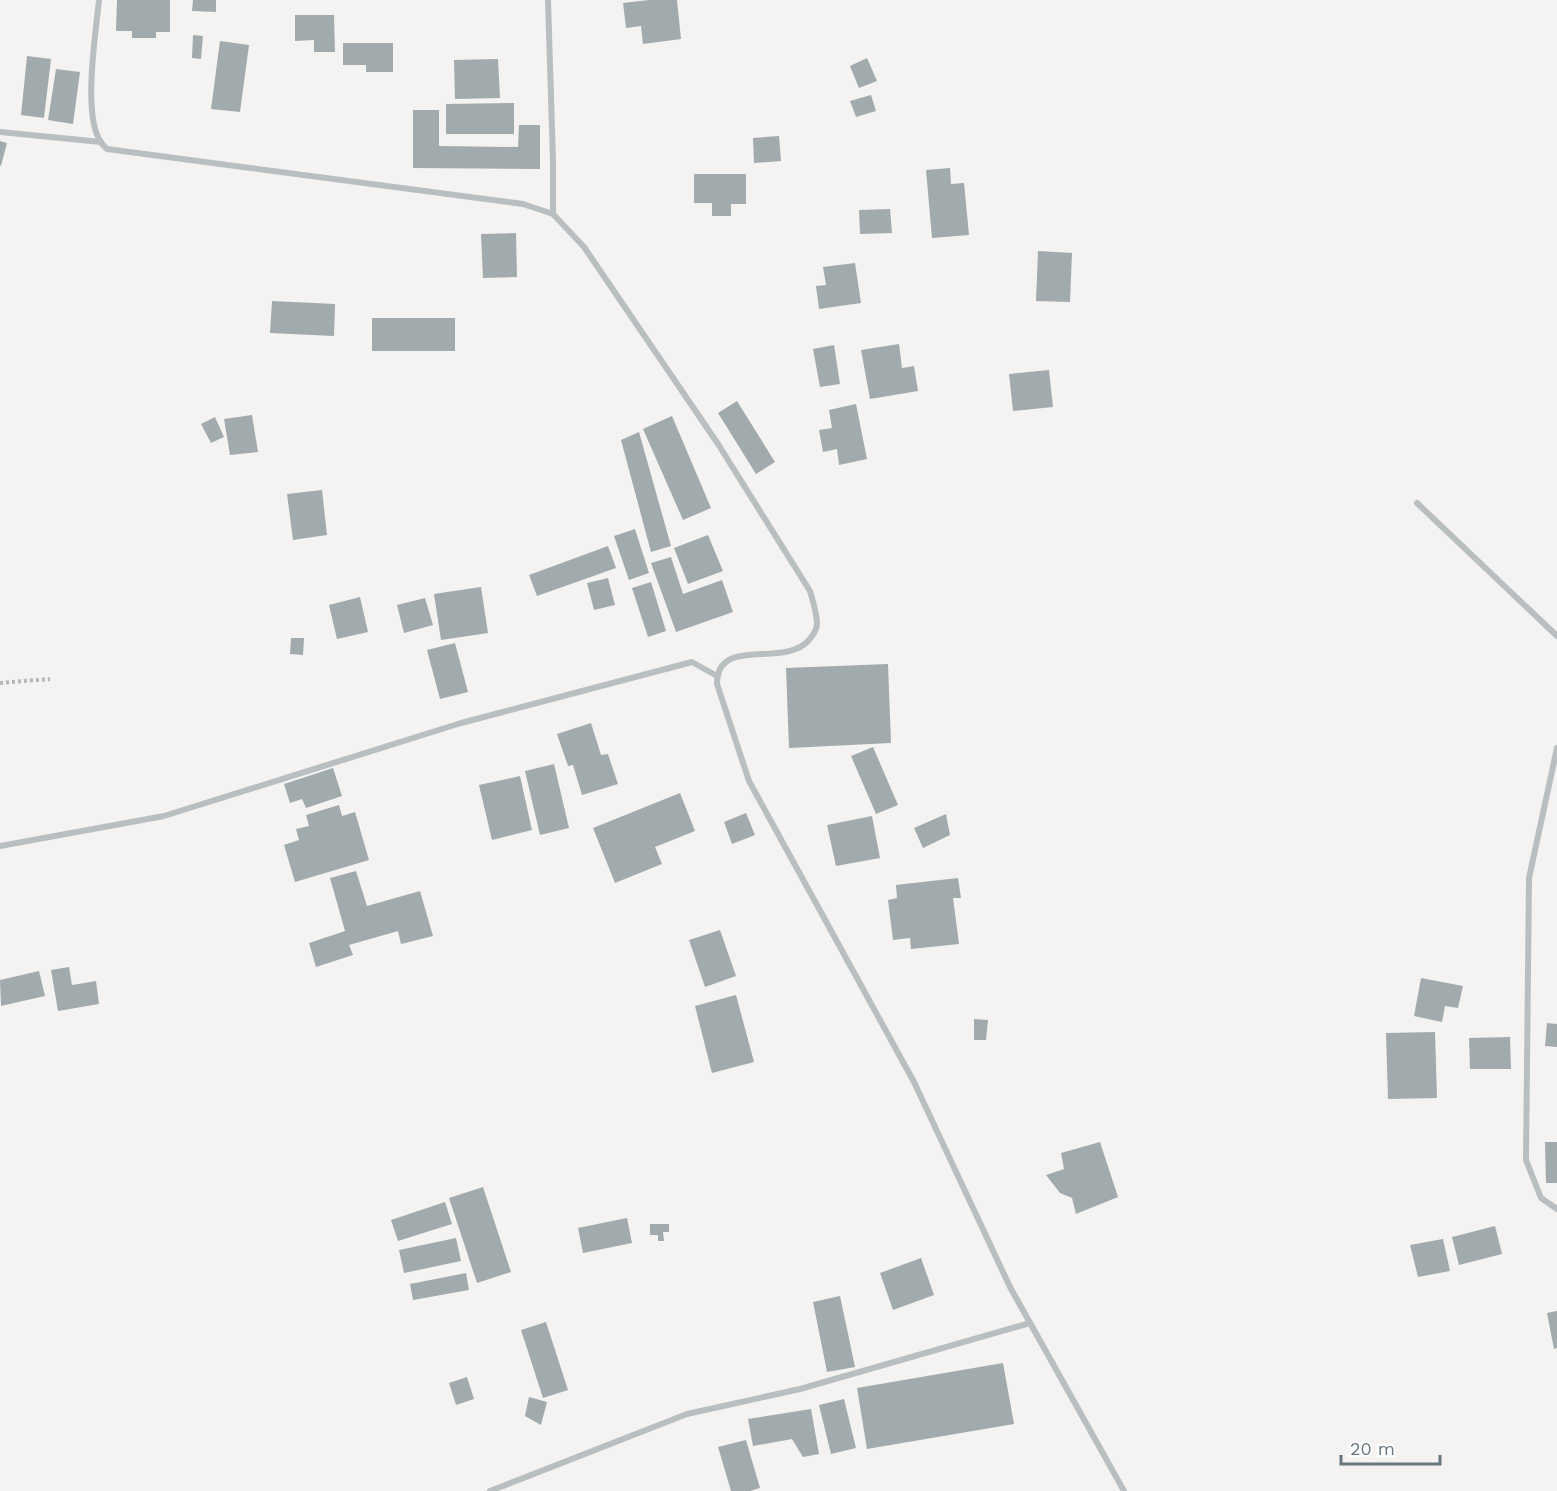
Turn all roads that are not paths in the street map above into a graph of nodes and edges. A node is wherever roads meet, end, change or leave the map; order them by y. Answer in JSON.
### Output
{"nodes":[{"id":1,"x":99,"y":0,"type":"edge"},
{"id":2,"x":548,"y":0,"type":"edge"},
{"id":3,"x":0,"y":132,"type":"edge"},
{"id":4,"x":100,"y":142,"type":"junction"},
{"id":5,"x":553,"y":214,"type":"junction"},
{"id":6,"x":1416,"y":503,"type":"dead end"},
{"id":7,"x":1557,"y":636,"type":"edge"},
{"id":8,"x":717,"y":676,"type":"junction"},
{"id":9,"x":1557,"y":748,"type":"edge"},
{"id":10,"x":0,"y":846,"type":"edge"},
{"id":11,"x":1557,"y":1209,"type":"edge"},
{"id":12,"x":1030,"y":1323,"type":"junction"},
{"id":13,"x":490,"y":1491,"type":"edge"},
{"id":14,"x":1124,"y":1491,"type":"edge"}],
"edges":[{"from":1,"to":4,"type":"street"},
{"from":2,"to":5,"type":"street"},
{"from":3,"to":4,"type":"street"},
{"from":4,"to":5,"type":"street"},
{"from":5,"to":8,"type":"street"},
{"from":6,"to":7,"type":"street"},
{"from":8,"to":10,"type":"street"},
{"from":8,"to":12,"type":"street"},
{"from":9,"to":11,"type":"street"},
{"from":12,"to":13,"type":"street"},
{"from":12,"to":14,"type":"street"}]}
